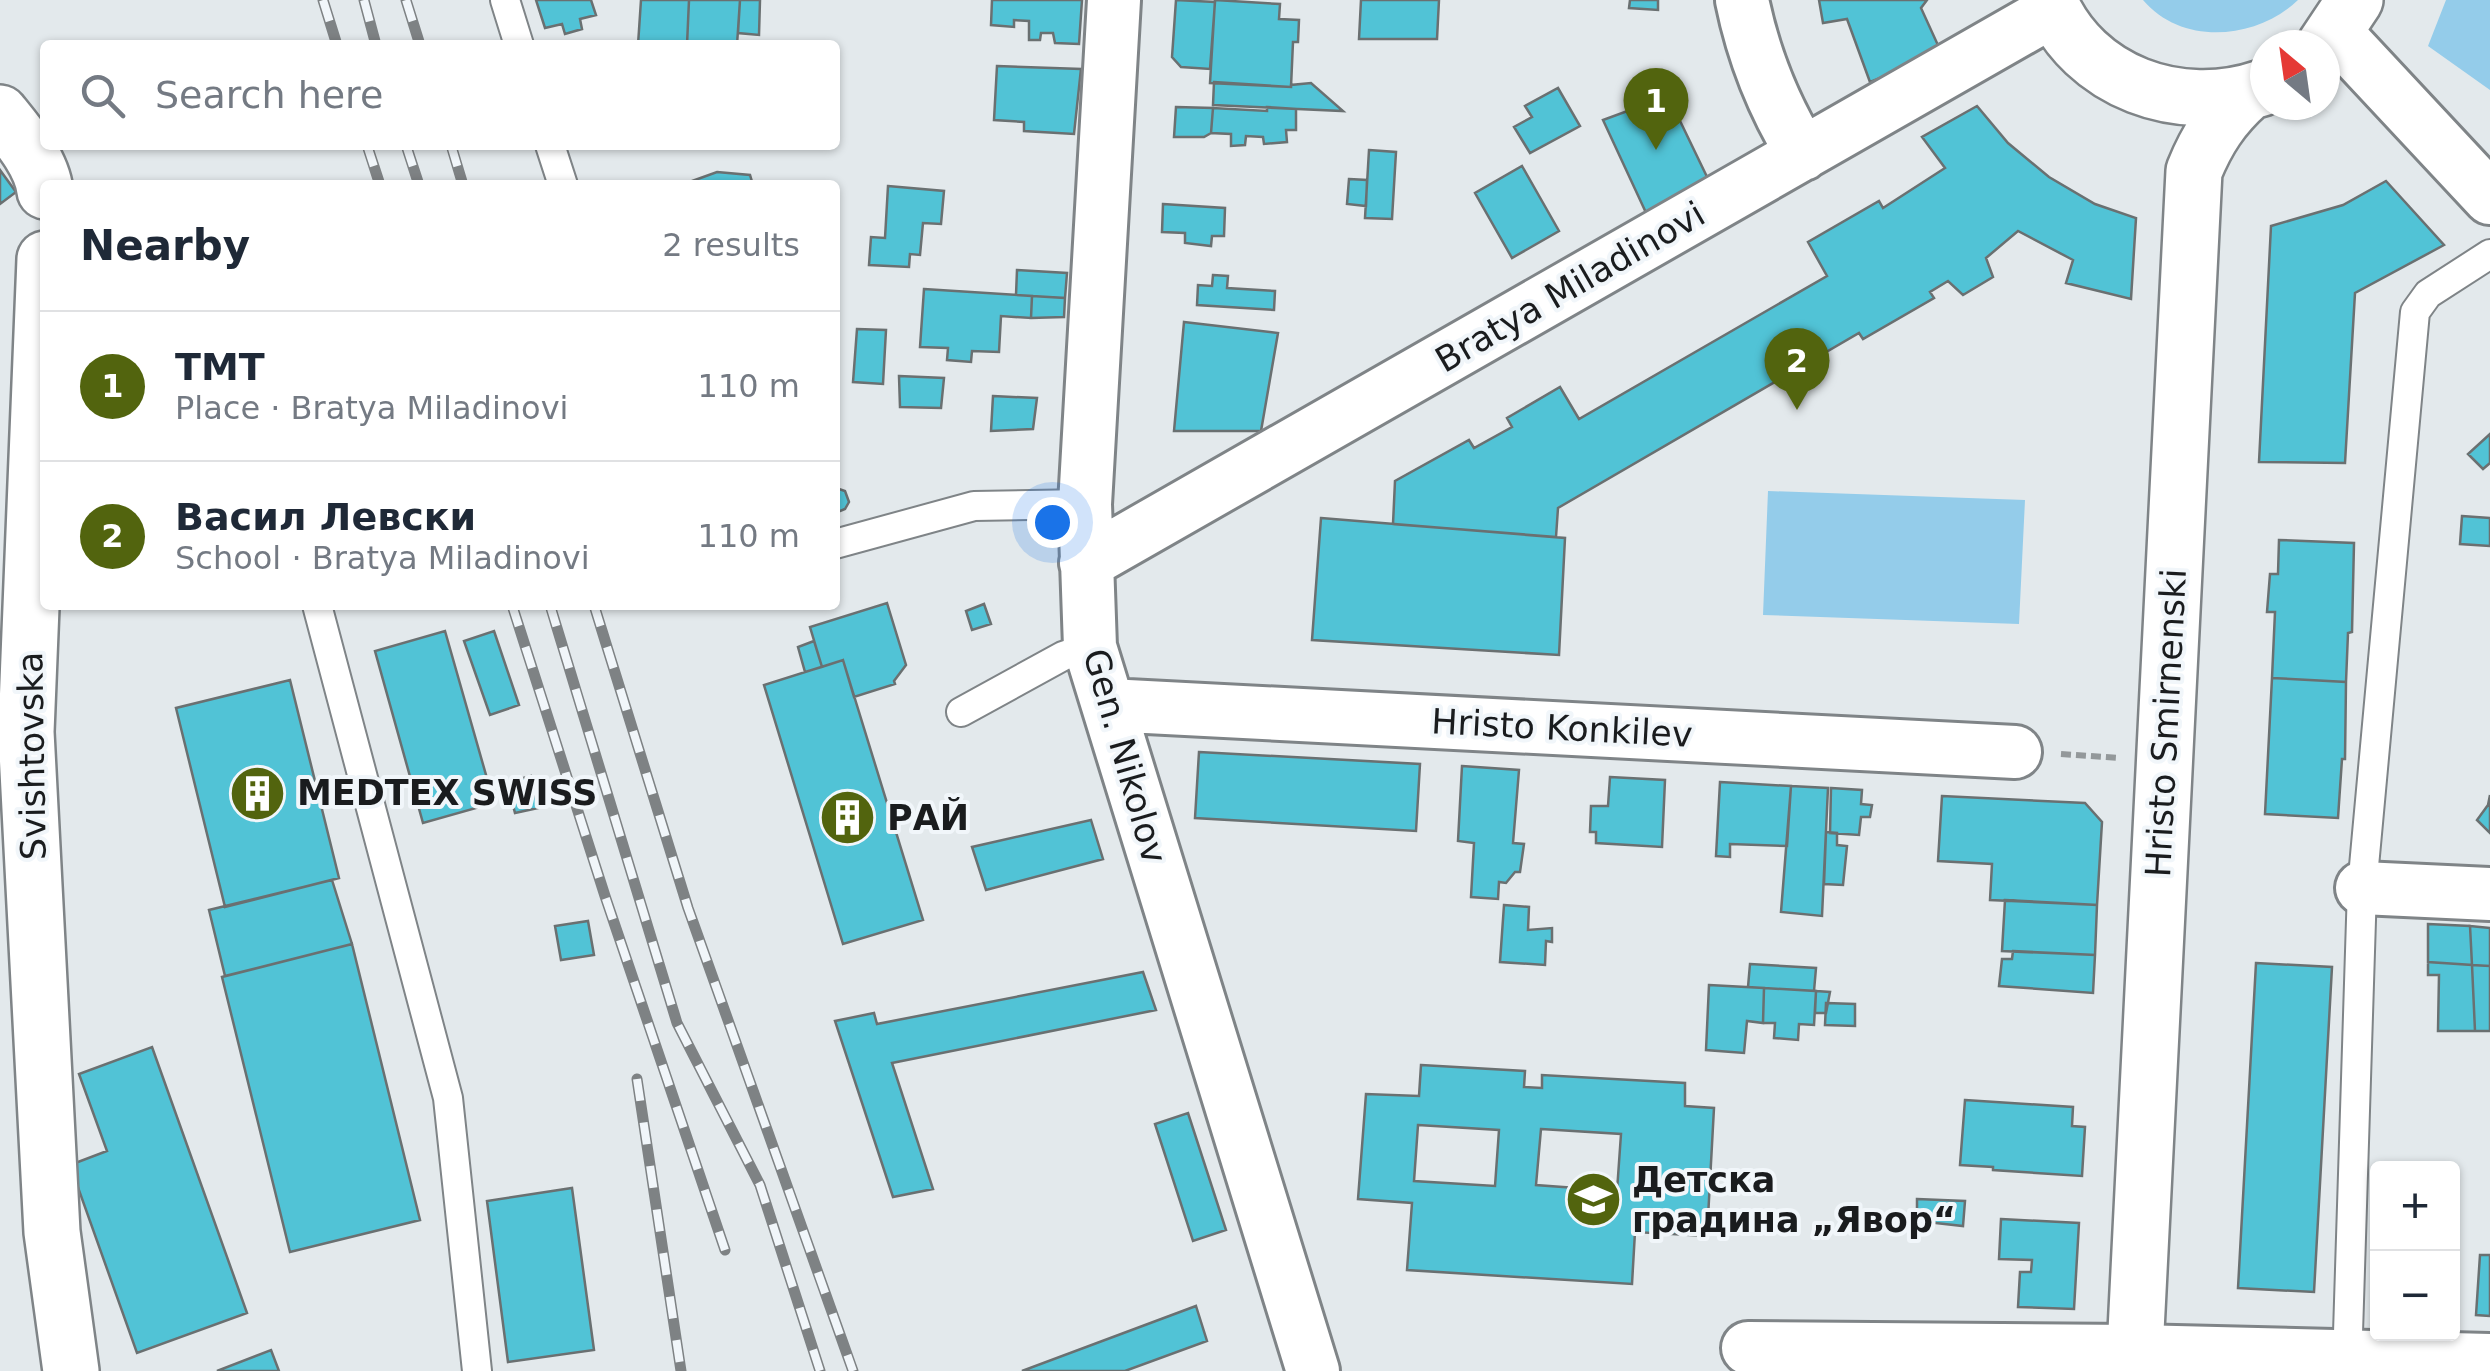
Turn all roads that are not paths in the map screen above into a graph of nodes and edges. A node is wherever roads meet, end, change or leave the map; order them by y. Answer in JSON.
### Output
{"nodes":[{"id":1,"x":505,"y":0,"type":"edge"},
{"id":2,"x":1114,"y":0,"type":"edge"},
{"id":3,"x":1742,"y":0,"type":"edge"},
{"id":4,"x":2052,"y":5,"type":"edge"},
{"id":5,"x":2339,"y":26,"type":"edge"},
{"id":6,"x":517,"y":40,"type":"edge"},
{"id":7,"x":2104,"y":68,"type":"junction"},
{"id":8,"x":2250,"y":91,"type":"edge"},
{"id":9,"x":2250,"y":95,"type":"edge"},
{"id":10,"x":0,"y":113,"type":"edge"},
{"id":11,"x":552,"y":150,"type":"edge"},
{"id":12,"x":1803,"y":154,"type":"junction"},
{"id":13,"x":2194,"y":172,"type":"junction"},
{"id":14,"x":42,"y":180,"type":"edge"},
{"id":15,"x":561,"y":180,"type":"edge"},
{"id":16,"x":2490,"y":198,"type":"edge"},
{"id":17,"x":2490,"y":254,"type":"edge"},
{"id":18,"x":40,"y":333,"type":"edge"},
{"id":19,"x":1085,"y":504,"type":"junction"},
{"id":20,"x":840,"y":543,"type":"edge"},
{"id":21,"x":1086,"y":563,"type":"junction"},
{"id":22,"x":317,"y":610,"type":"edge"},
{"id":23,"x":1090,"y":646,"type":"junction"},
{"id":24,"x":1108,"y":705,"type":"junction"},
{"id":25,"x":961,"y":712,"type":"dead end"},
{"id":26,"x":13,"y":731,"type":"edge"},
{"id":27,"x":2015,"y":752,"type":"road end"},
{"id":28,"x":2362,"y":888,"type":"junction"},
{"id":29,"x":2490,"y":894,"type":"edge"},
{"id":30,"x":1748,"y":1348,"type":"dead end"},
{"id":31,"x":2490,"y":1360,"type":"edge"},
{"id":32,"x":2135,"y":1361,"type":"edge"},
{"id":33,"x":2347,"y":1364,"type":"edge"},
{"id":34,"x":71,"y":1371,"type":"edge"},
{"id":35,"x":477,"y":1371,"type":"edge"},
{"id":36,"x":1313,"y":1371,"type":"edge"}],
"edges":[{"from":1,"to":6,"type":"lane"},
{"from":2,"to":19,"type":"street","name":"Gen. Nikolov"},
{"from":3,"to":12,"type":"street"},
{"from":4,"to":7,"type":"main road"},
{"from":4,"to":12,"type":"street","name":"Bratya Miladinovi"},
{"from":5,"to":16,"type":"street"},
{"from":7,"to":8,"type":"main road"},
{"from":7,"to":13,"type":"main road"},
{"from":9,"to":13,"type":"main road","name":"Hristo Smirnenski"},
{"from":10,"to":14,"type":"main road"},
{"from":11,"to":15,"type":"lane"},
{"from":12,"to":21,"type":"street","name":"Bratya Miladinovi"},
{"from":13,"to":32,"type":"main road","name":"Hristo Smirnenski"},
{"from":17,"to":28,"type":"lane"},
{"from":18,"to":26,"type":"main road","name":"Svishtovska"},
{"from":19,"to":20,"type":"lane"},
{"from":19,"to":21,"type":"street","name":"Gen. Nikolov"},
{"from":21,"to":23,"type":"street","name":"Gen. Nikolov"},
{"from":22,"to":35,"type":"lane"},
{"from":23,"to":24,"type":"street","name":"Gen. Nikolov"},
{"from":23,"to":25,"type":"lane"},
{"from":24,"to":27,"type":"street","name":"Hristo Konkilev"},
{"from":24,"to":36,"type":"street","name":"Gen. Nikolov"},
{"from":26,"to":34,"type":"main road","name":"Svishtovska"},
{"from":28,"to":29,"type":"street"},
{"from":28,"to":33,"type":"lane"},
{"from":30,"to":32,"type":"street"},
{"from":31,"to":33,"type":"street"},
{"from":32,"to":33,"type":"street"}]}
